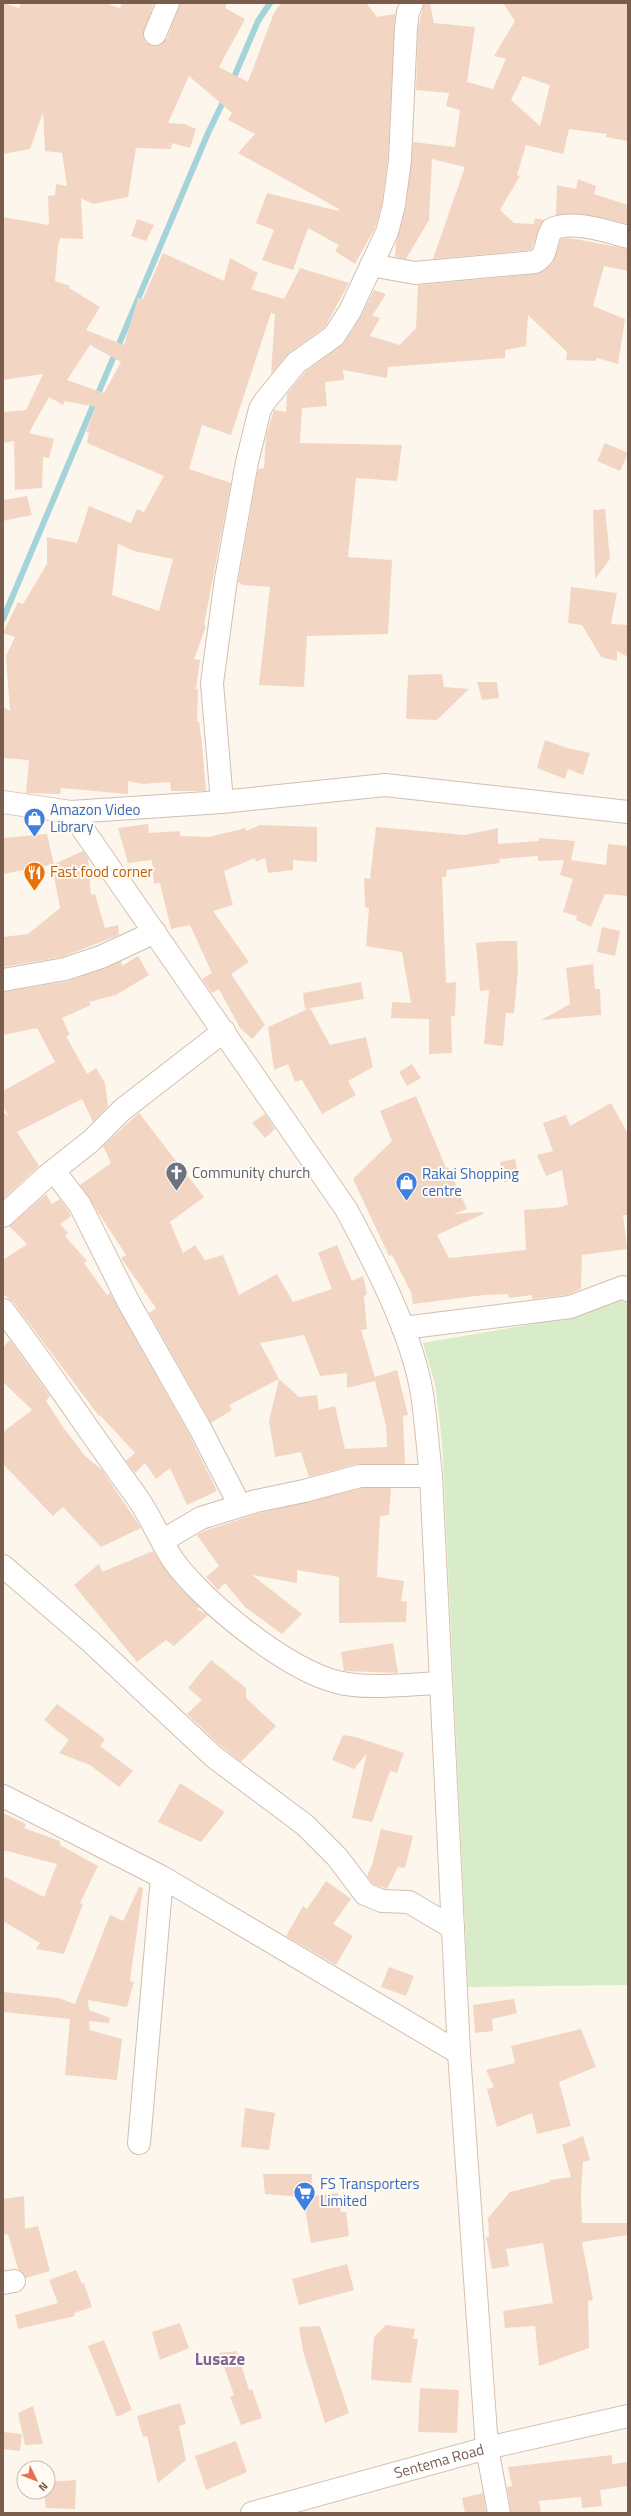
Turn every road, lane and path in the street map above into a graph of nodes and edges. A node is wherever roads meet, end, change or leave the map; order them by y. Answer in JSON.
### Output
{"nodes":[{"id":1,"x":168,"y":3,"type":"edge"},
{"id":2,"x":412,"y":3,"type":"edge"},
{"id":3,"x":155,"y":34,"type":"dead end"},
{"id":4,"x":628,"y":237,"type":"edge"},
{"id":5,"x":371,"y":265,"type":"junction"},
{"id":6,"x":3,"y":802,"type":"edge"},
{"id":7,"x":222,"y":802,"type":"junction"},
{"id":8,"x":70,"y":812,"type":"junction"},
{"id":9,"x":628,"y":812,"type":"edge"},
{"id":10,"x":154,"y":932,"type":"junction"},
{"id":11,"x":3,"y":980,"type":"edge"},
{"id":12,"x":224,"y":1031,"type":"junction"},
{"id":13,"x":54,"y":1171,"type":"junction"},
{"id":14,"x":3,"y":1216,"type":"edge"},
{"id":15,"x":626,"y":1287,"type":"edge"},
{"id":16,"x":3,"y":1310,"type":"edge"},
{"id":17,"x":403,"y":1328,"type":"junction"},
{"id":18,"x":430,"y":1476,"type":"junction"},
{"id":19,"x":240,"y":1506,"type":"junction"},
{"id":20,"x":162,"y":1541,"type":"junction"},
{"id":21,"x":3,"y":1566,"type":"edge"},
{"id":22,"x":441,"y":1683,"type":"junction"},
{"id":23,"x":3,"y":1796,"type":"edge"},
{"id":24,"x":162,"y":1877,"type":"junction"},
{"id":25,"x":453,"y":1928,"type":"junction"},
{"id":26,"x":458,"y":2053,"type":"junction"},
{"id":27,"x":139,"y":2143,"type":"dead end"},
{"id":28,"x":628,"y":2416,"type":"edge"},
{"id":29,"x":487,"y":2448,"type":"junction"},
{"id":30,"x":252,"y":2513,"type":"edge"},
{"id":31,"x":500,"y":2513,"type":"edge"}],
"edges":[{"from":1,"to":3,"type":"street"},
{"from":2,"to":5,"type":"street"},
{"from":4,"to":5,"type":"street"},
{"from":5,"to":7,"type":"street"},
{"from":6,"to":8,"type":"street"},
{"from":7,"to":8,"type":"street"},
{"from":7,"to":9,"type":"street"},
{"from":8,"to":10,"type":"street"},
{"from":10,"to":11,"type":"street"},
{"from":10,"to":12,"type":"street"},
{"from":12,"to":13,"type":"street"},
{"from":12,"to":17,"type":"street"},
{"from":13,"to":14,"type":"street"},
{"from":13,"to":19,"type":"street"},
{"from":15,"to":17,"type":"street"},
{"from":16,"to":20,"type":"street"},
{"from":17,"to":18,"type":"street"},
{"from":18,"to":19,"type":"street"},
{"from":18,"to":22,"type":"street"},
{"from":19,"to":20,"type":"street"},
{"from":20,"to":22,"type":"street"},
{"from":21,"to":25,"type":"street"},
{"from":22,"to":25,"type":"street"},
{"from":23,"to":24,"type":"street"},
{"from":24,"to":26,"type":"street"},
{"from":24,"to":27,"type":"street"},
{"from":25,"to":26,"type":"street"},
{"from":26,"to":29,"type":"street"},
{"from":28,"to":29,"type":"street","name":"Sentema Road"},
{"from":29,"to":30,"type":"street","name":"Sentema Road"},
{"from":29,"to":31,"type":"street"}]}
